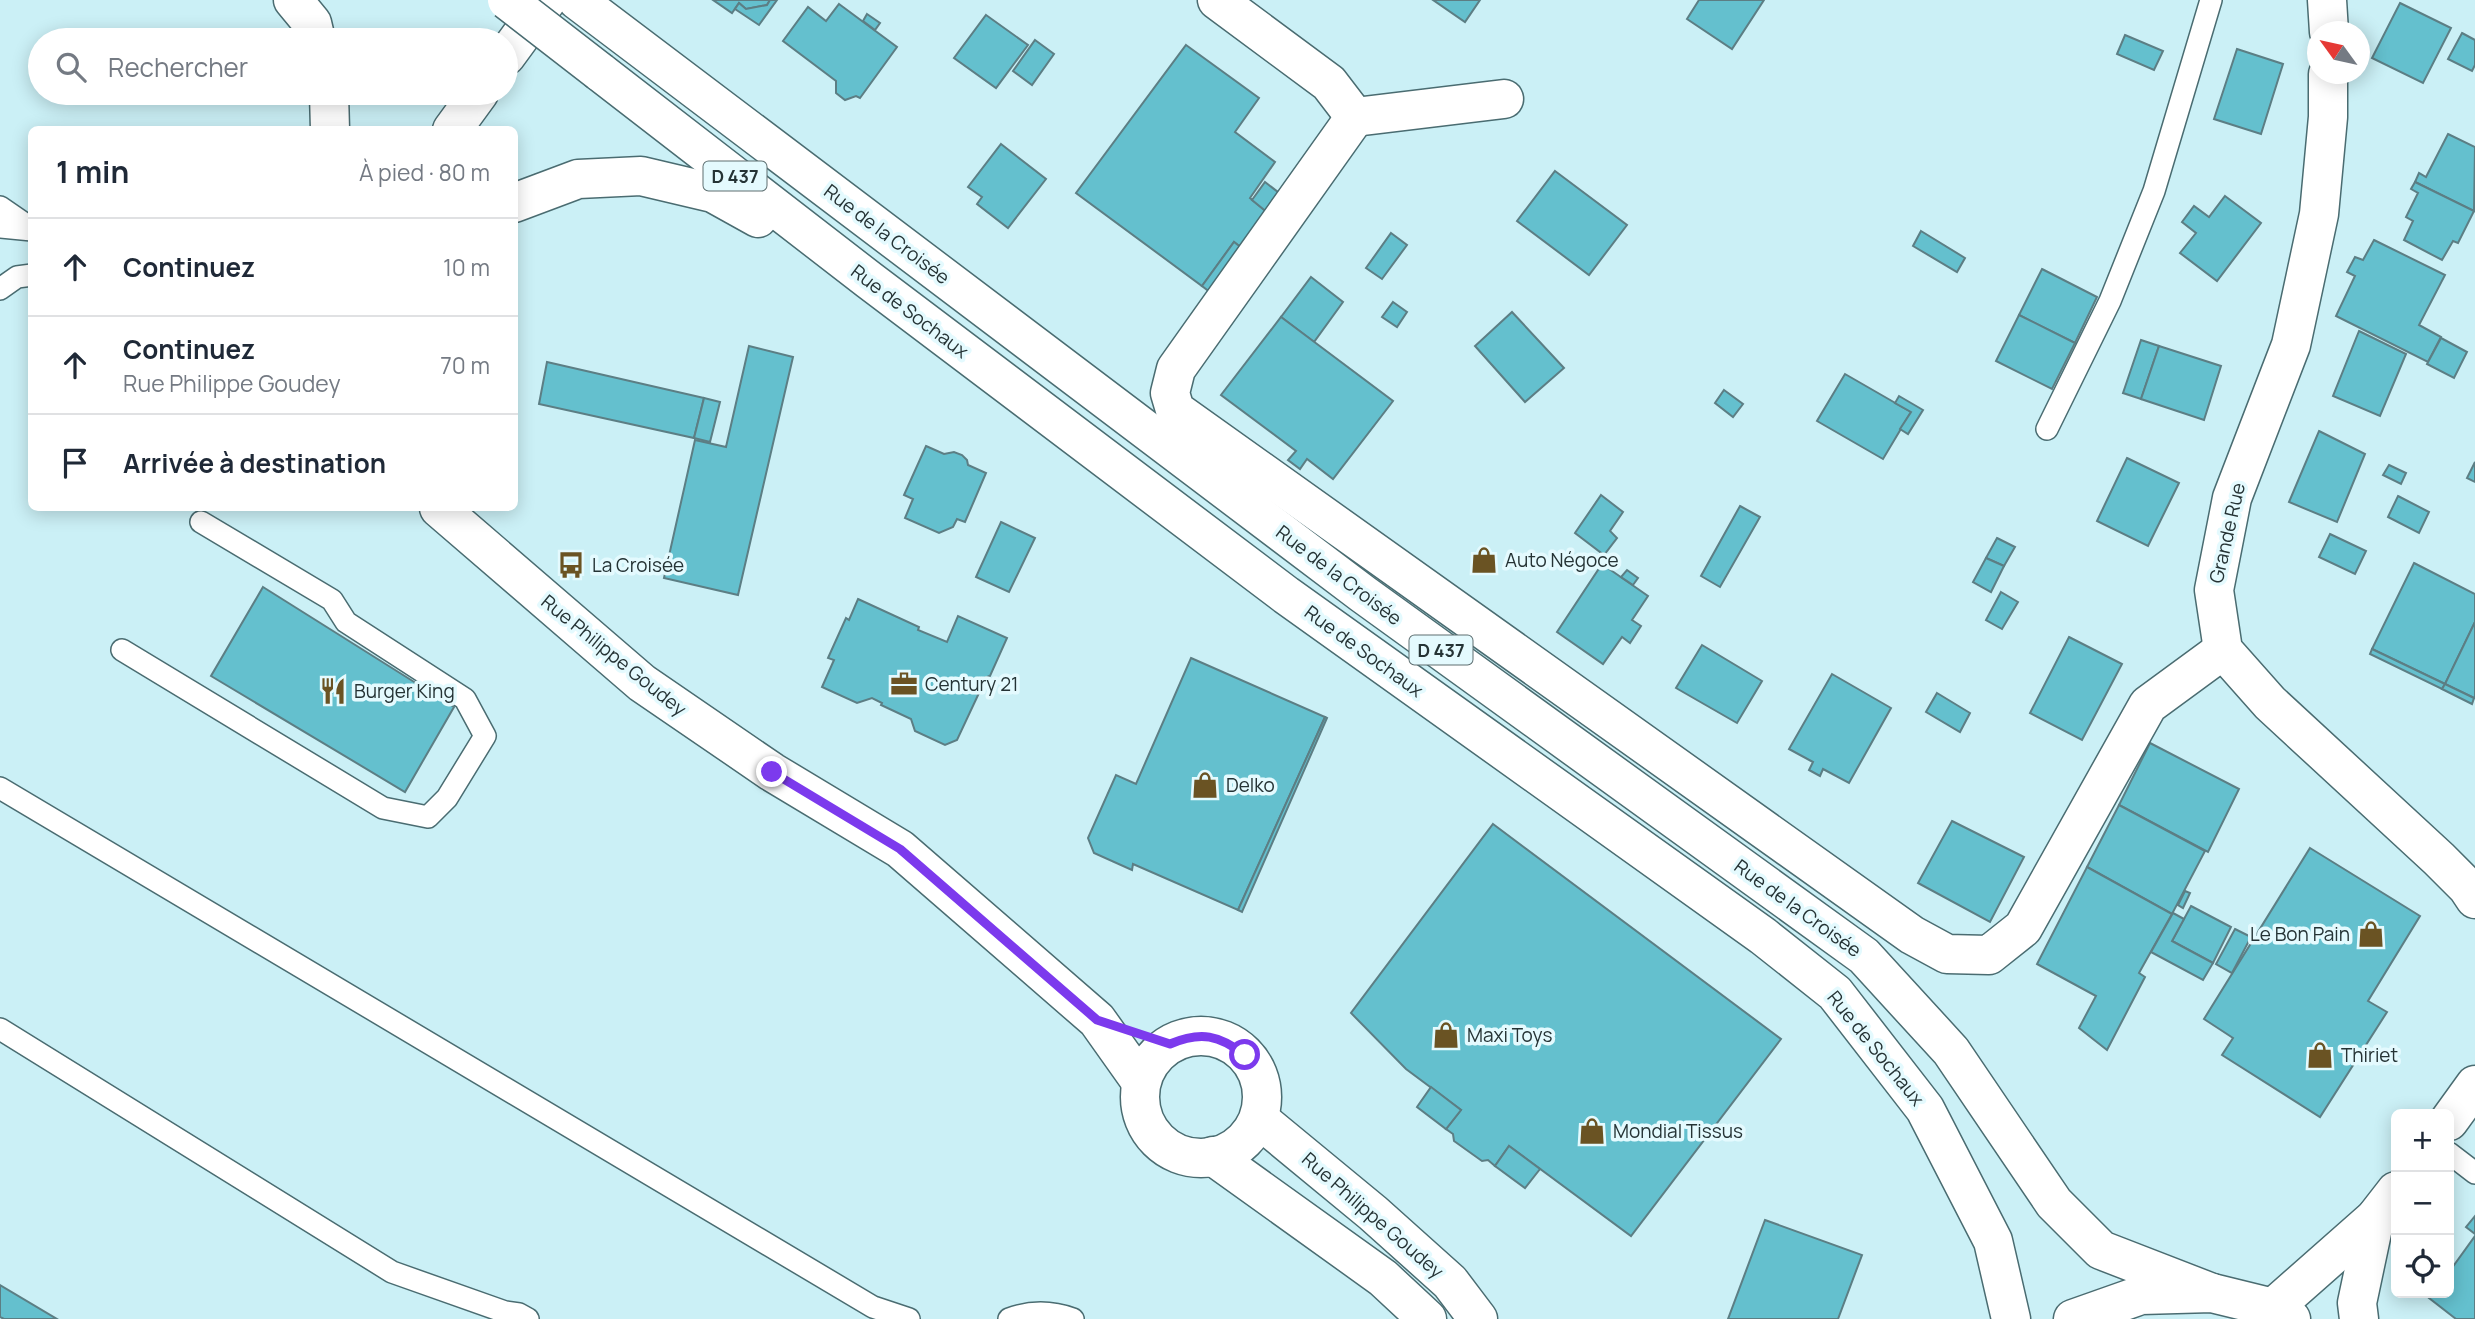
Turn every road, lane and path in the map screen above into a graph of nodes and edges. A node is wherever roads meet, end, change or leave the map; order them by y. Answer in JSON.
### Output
{"nodes":[{"id":1,"x":293,"y":0,"type":"edge"},
{"id":2,"x":507,"y":0,"type":"edge"},
{"id":3,"x":547,"y":0,"type":"edge"},
{"id":4,"x":577,"y":0,"type":"edge"},
{"id":5,"x":1217,"y":0,"type":"edge"},
{"id":6,"x":2211,"y":0,"type":"edge"},
{"id":7,"x":2328,"y":0,"type":"edge"},
{"id":8,"x":2329,"y":21,"type":"edge"},
{"id":9,"x":313,"y":28,"type":"edge"},
{"id":10,"x":518,"y":40,"type":"edge"},
{"id":11,"x":2328,"y":84,"type":"edge"},
{"id":12,"x":1504,"y":99,"type":"dead end"},
{"id":13,"x":329,"y":105,"type":"edge"},
{"id":14,"x":470,"y":105,"type":"edge"},
{"id":15,"x":1355,"y":117,"type":"junction"},
{"id":16,"x":330,"y":126,"type":"edge"},
{"id":17,"x":455,"y":126,"type":"edge"},
{"id":18,"x":518,"y":202,"type":"edge"},
{"id":19,"x":0,"y":207,"type":"edge"},
{"id":20,"x":0,"y":227,"type":"edge"},
{"id":21,"x":28,"y":227,"type":"edge"},
{"id":22,"x":28,"y":230,"type":"edge"},
{"id":23,"x":28,"y":275,"type":"edge"},
{"id":24,"x":869,"y":280,"type":"junction"},
{"id":25,"x":0,"y":289,"type":"edge"},
{"id":26,"x":2047,"y":429,"type":"dead end"},
{"id":27,"x":442,"y":511,"type":"edge"},
{"id":28,"x":201,"y":522,"type":"dead end"},
{"id":29,"x":122,"y":650,"type":"dead end"},
{"id":30,"x":2223,"y":650,"type":"junction"},
{"id":31,"x":0,"y":788,"type":"edge"},
{"id":32,"x":2475,"y":899,"type":"edge"},
{"id":33,"x":1097,"y":1020,"type":"junction"},
{"id":34,"x":0,"y":1028,"type":"edge"},
{"id":35,"x":1170,"y":1044,"type":"junction"},
{"id":36,"x":1141,"y":1082,"type":"junction"},
{"id":37,"x":2475,"y":1085,"type":"edge"},
{"id":38,"x":2454,"y":1114,"type":"edge"},
{"id":39,"x":1259,"y":1119,"type":"junction"},
{"id":40,"x":1213,"y":1156,"type":"junction"},
{"id":41,"x":2454,"y":1157,"type":"edge"},
{"id":42,"x":2475,"y":1173,"type":"edge"},
{"id":43,"x":2386,"y":1205,"type":"edge"},
{"id":44,"x":2212,"y":1293,"type":"junction"},
{"id":45,"x":879,"y":1313,"type":"edge"},
{"id":46,"x":2282,"y":1314,"type":"edge"},
{"id":47,"x":528,"y":1319,"type":"edge"},
{"id":48,"x":909,"y":1319,"type":"edge"},
{"id":49,"x":1009,"y":1319,"type":"edge"},
{"id":50,"x":1073,"y":1319,"type":"edge"},
{"id":51,"x":1427,"y":1319,"type":"edge"},
{"id":52,"x":1478,"y":1319,"type":"edge"},
{"id":53,"x":2011,"y":1319,"type":"edge"},
{"id":54,"x":2073,"y":1319,"type":"edge"},
{"id":55,"x":2359,"y":1319,"type":"edge"}],
"edges":[{"from":1,"to":9,"type":"street"},
{"from":2,"to":24,"type":"street","name":"Rue de Sochaux","number":"D 437","bridge":true},
{"from":3,"to":10,"type":"street"},
{"from":4,"to":44,"type":"street","name":"Rue de la Croisée","number":"D 437"},
{"from":5,"to":15,"type":"street"},
{"from":6,"to":26,"type":"lane"},
{"from":7,"to":8,"type":"street"},
{"from":11,"to":30,"type":"street","name":"Grande Rue"},
{"from":12,"to":15,"type":"street"},
{"from":13,"to":16,"type":"street"},
{"from":14,"to":17,"type":"street"},
{"from":15,"to":30,"type":"street"},
{"from":18,"to":24,"type":"street"},
{"from":19,"to":21,"type":"lane"},
{"from":20,"to":22,"type":"lane"},
{"from":23,"to":25,"type":"lane"},
{"from":24,"to":53,"type":"street","name":"Rue de Sochaux","number":"D 437"},
{"from":27,"to":33,"type":"street","name":"Rue Philippe Goudey"},
{"from":28,"to":29,"type":"lane"},
{"from":30,"to":32,"type":"street"},
{"from":31,"to":45,"type":"lane"},
{"from":33,"to":35,"type":"street","name":"Rue Philippe Goudey"},
{"from":33,"to":36,"type":"street","name":"Rue Philippe Goudey"},
{"from":34,"to":47,"type":"lane"},
{"from":35,"to":36,"type":"street"},
{"from":35,"to":39,"type":"street"},
{"from":36,"to":40,"type":"street"},
{"from":37,"to":38,"type":"street"},
{"from":39,"to":40,"type":"street"},
{"from":39,"to":52,"type":"street","name":"Rue Philippe Goudey"},
{"from":40,"to":51,"type":"street"},
{"from":41,"to":42,"type":"lane"},
{"from":43,"to":46,"type":"street"},
{"from":43,"to":55,"type":"street"},
{"from":44,"to":46,"type":"street"},
{"from":44,"to":54,"type":"street"},
{"from":45,"to":48,"type":"lane"},
{"from":49,"to":50,"type":"lane"}]}
